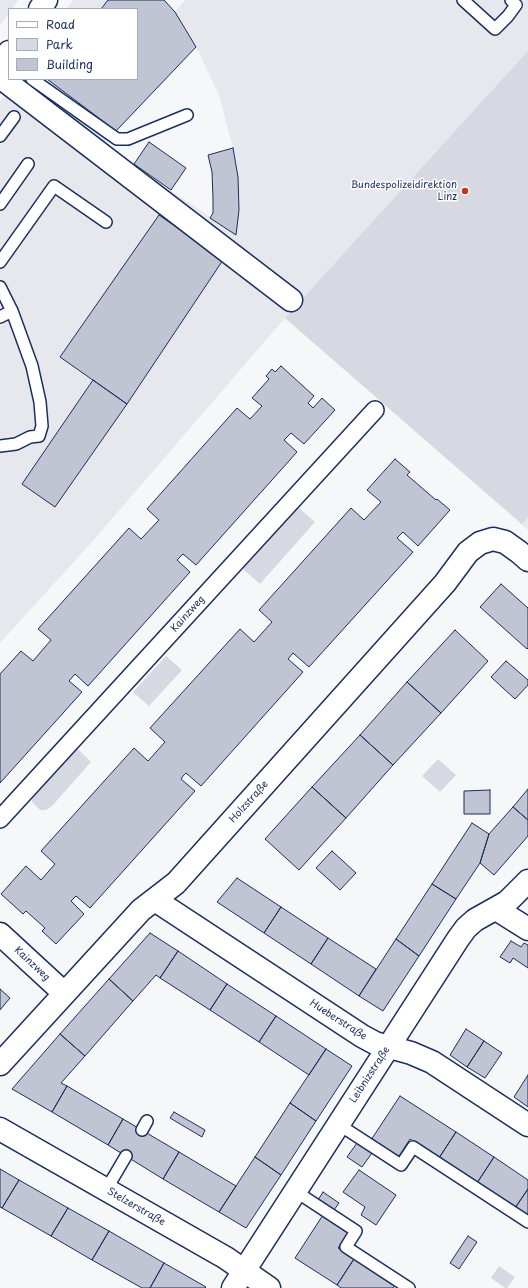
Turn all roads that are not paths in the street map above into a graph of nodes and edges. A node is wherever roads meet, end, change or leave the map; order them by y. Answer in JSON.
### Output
{"nodes":[{"id":1,"x":463,"y":0,"type":"edge"},
{"id":2,"x":511,"y":0,"type":"edge"},
{"id":3,"x":25,"y":80,"type":"edge"},
{"id":4,"x":33,"y":80,"type":"edge"},
{"id":5,"x":187,"y":115,"type":"dead end"},
{"id":6,"x":14,"y":117,"type":"dead end"},
{"id":7,"x":0,"y":136,"type":"edge"},
{"id":8,"x":28,"y":164,"type":"dead end"},
{"id":9,"x":0,"y":204,"type":"edge"},
{"id":10,"x":106,"y":222,"type":"dead end"},
{"id":11,"x":0,"y":262,"type":"edge"},
{"id":12,"x":0,"y":287,"type":"edge"},
{"id":13,"x":291,"y":300,"type":"dead end"},
{"id":14,"x":12,"y":311,"type":"junction"},
{"id":15,"x":0,"y":317,"type":"edge"},
{"id":16,"x":376,"y":410,"type":"dead end"},
{"id":17,"x":0,"y":446,"type":"edge"},
{"id":18,"x":528,"y":560,"type":"edge"},
{"id":19,"x":0,"y":819,"type":"edge"},
{"id":20,"x":528,"y":882,"type":"edge"},
{"id":21,"x":155,"y":900,"type":"junction"},
{"id":22,"x":496,"y":909,"type":"junction"},
{"id":23,"x":528,"y":929,"type":"edge"},
{"id":24,"x":0,"y":934,"type":"edge"},
{"id":25,"x":64,"y":994,"type":"junction"},
{"id":26,"x":388,"y":1047,"type":"junction"},
{"id":27,"x":0,"y":1064,"type":"edge"},
{"id":28,"x":338,"y":1124,"type":"junction"},
{"id":29,"x":528,"y":1125,"type":"edge"},
{"id":30,"x":0,"y":1129,"type":"edge"},
{"id":31,"x":126,"y":1156,"type":"dead end"},
{"id":32,"x":106,"y":1190,"type":"junction"},
{"id":33,"x":295,"y":1191,"type":"junction"},
{"id":34,"x":528,"y":1222,"type":"edge"},
{"id":35,"x":238,"y":1280,"type":"edge"},
{"id":36,"x":269,"y":1288,"type":"edge"},
{"id":37,"x":409,"y":1288,"type":"edge"}],
"edges":[{"from":1,"to":2,"type":"lane"},
{"from":3,"to":13,"type":"street"},
{"from":4,"to":5,"type":"lane"},
{"from":6,"to":7,"type":"lane"},
{"from":8,"to":9,"type":"lane"},
{"from":10,"to":11,"type":"lane"},
{"from":12,"to":14,"type":"lane"},
{"from":14,"to":15,"type":"lane"},
{"from":14,"to":17,"type":"lane"},
{"from":16,"to":19,"type":"street","name":"Kainzweg"},
{"from":18,"to":21,"type":"street","name":"Holzstraße"},
{"from":20,"to":22,"type":"street","name":"Leibnizstraße"},
{"from":21,"to":25,"type":"street","name":"Holzstraße"},
{"from":21,"to":26,"type":"street","name":"Hueberstraße"},
{"from":22,"to":23,"type":"street"},
{"from":22,"to":26,"type":"street","name":"Leibnizstraße"},
{"from":24,"to":25,"type":"street","name":"Kainzweg"},
{"from":25,"to":27,"type":"street","name":"Holzstraße"},
{"from":26,"to":28,"type":"street","name":"Leibnizstraße"},
{"from":26,"to":29,"type":"street","name":"Hueberstraße"},
{"from":28,"to":33,"type":"street","name":"Leibnizstraße"},
{"from":28,"to":34,"type":"lane"},
{"from":30,"to":32,"type":"street","name":"Stelzerstraße"},
{"from":31,"to":32,"type":"lane"},
{"from":32,"to":35,"type":"street","name":"Stelzerstraße"},
{"from":33,"to":35,"type":"street","name":"Leibnizstraße"},
{"from":33,"to":37,"type":"lane"},
{"from":35,"to":36,"type":"street","name":"Stelzerstraße"}]}
